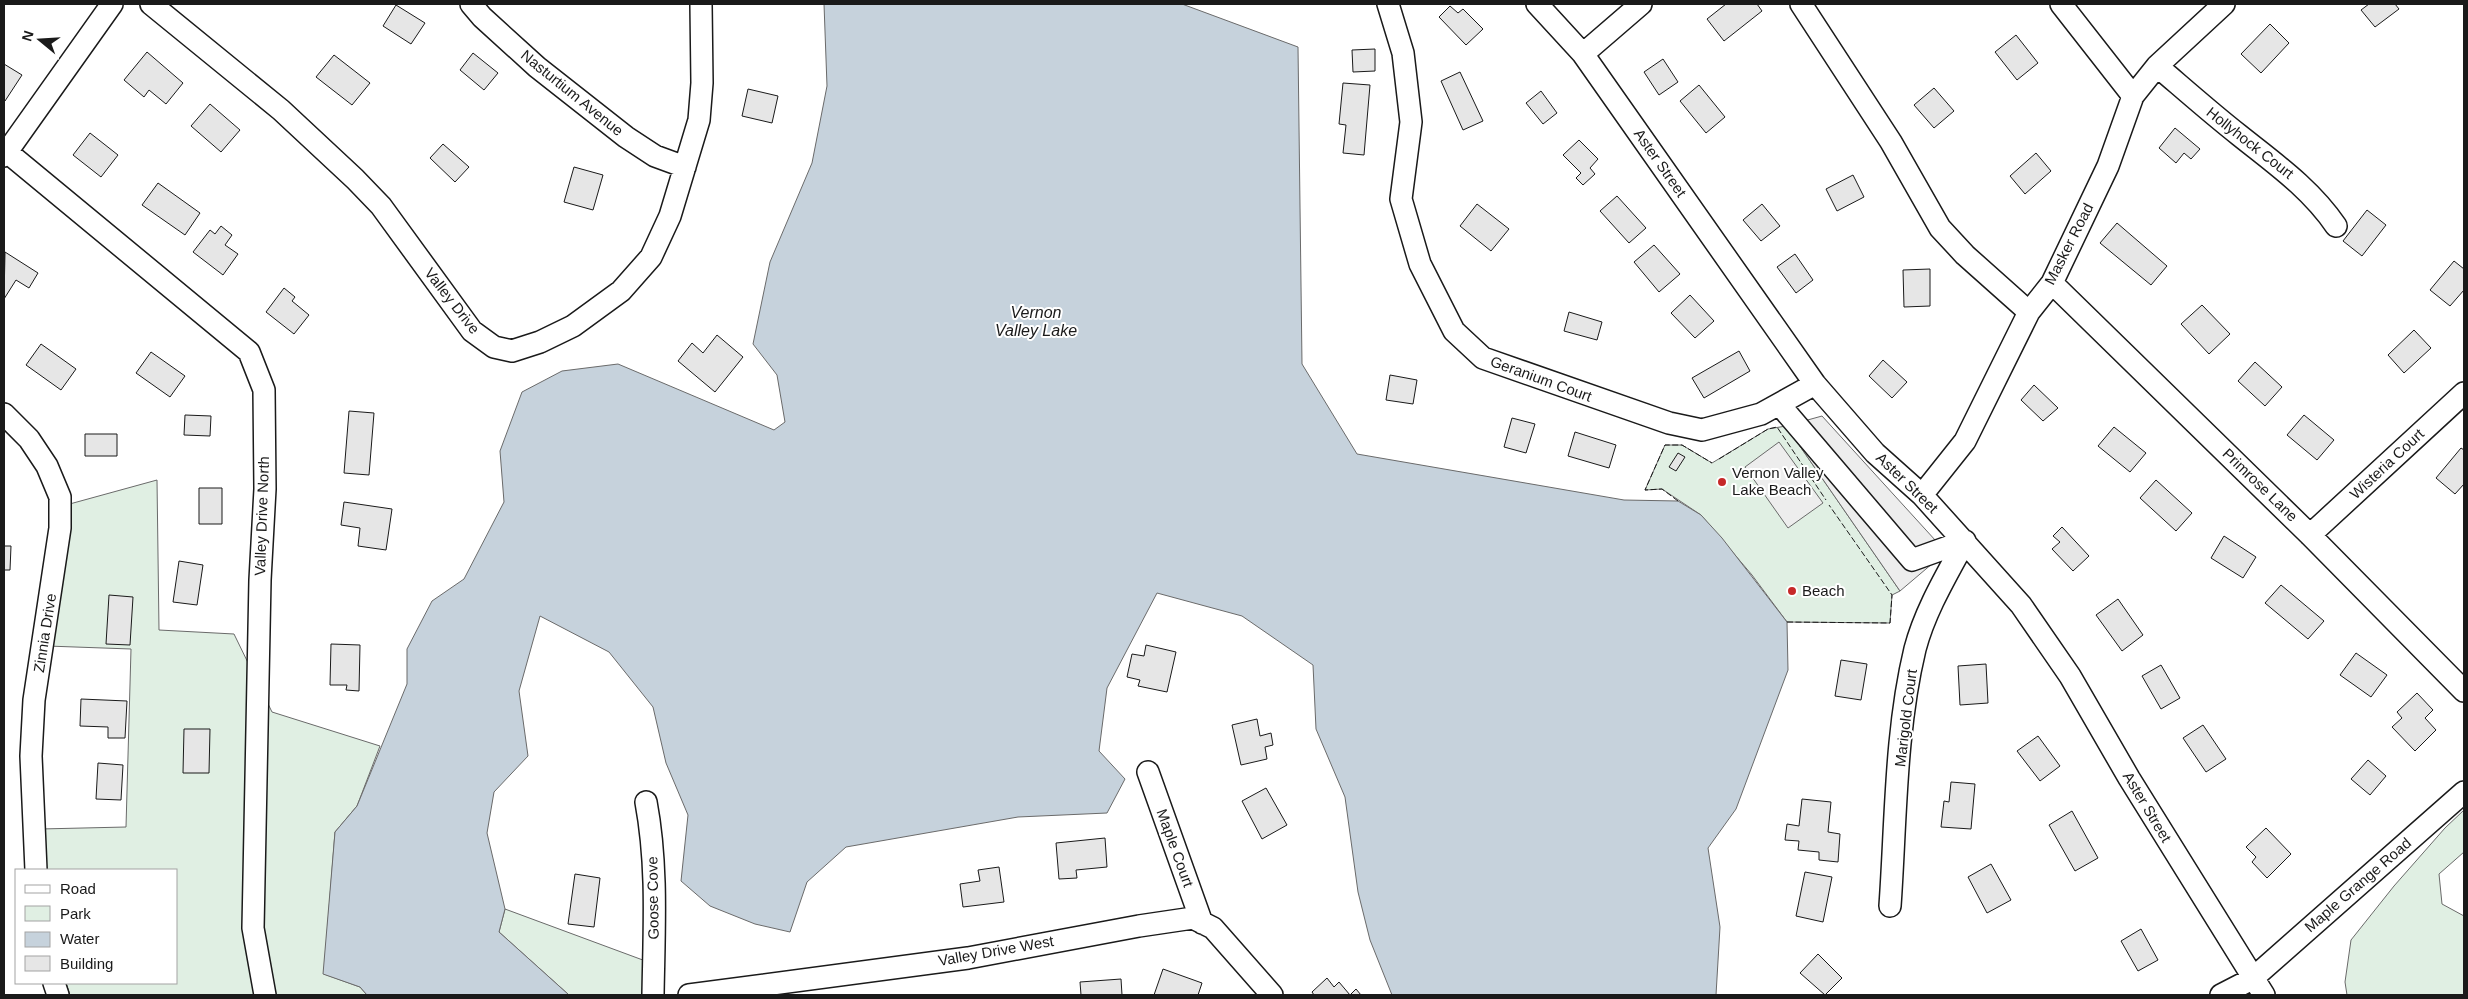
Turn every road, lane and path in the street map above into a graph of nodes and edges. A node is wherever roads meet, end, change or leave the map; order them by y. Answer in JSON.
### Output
{"nodes":[{"id":1,"x":112,"y":4,"type":"edge"},
{"id":2,"x":151,"y":4,"type":"edge"},
{"id":3,"x":471,"y":4,"type":"edge"},
{"id":4,"x":701,"y":4,"type":"edge"},
{"id":5,"x":1388,"y":4,"type":"edge"},
{"id":6,"x":1537,"y":4,"type":"edge"},
{"id":7,"x":1641,"y":4,"type":"edge"},
{"id":8,"x":1801,"y":4,"type":"edge"},
{"id":9,"x":2061,"y":4,"type":"edge"},
{"id":10,"x":2224,"y":4,"type":"edge"},
{"id":11,"x":1583,"y":54,"type":"junction"},
{"id":12,"x":2157,"y":66,"type":"junction"},
{"id":13,"x":2133,"y":96,"type":"junction"},
{"id":14,"x":5,"y":154,"type":"edge"},
{"id":15,"x":685,"y":167,"type":"junction"},
{"id":16,"x":2336,"y":226,"type":"dead end"},
{"id":17,"x":2052,"y":283,"type":"junction"},
{"id":18,"x":2028,"y":312,"type":"junction"},
{"id":19,"x":1815,"y":384,"type":"junction"},
{"id":20,"x":2464,"y":393,"type":"edge"},
{"id":21,"x":1780,"y":404,"type":"junction"},
{"id":22,"x":4,"y":414,"type":"edge"},
{"id":23,"x":1922,"y":495,"type":"junction"},
{"id":24,"x":2310,"y":535,"type":"junction"},
{"id":25,"x":1965,"y":541,"type":"junction"},
{"id":26,"x":2464,"y":691,"type":"edge"},
{"id":27,"x":1148,"y":772,"type":"dead end"},
{"id":28,"x":2464,"y":792,"type":"edge"},
{"id":29,"x":646,"y":802,"type":"dead end"},
{"id":30,"x":36,"y":869,"type":"edge"},
{"id":31,"x":1890,"y":906,"type":"dead end"},
{"id":32,"x":1202,"y":923,"type":"junction"},
{"id":33,"x":2258,"y":987,"type":"edge"},
{"id":34,"x":265,"y":995,"type":"edge"},
{"id":35,"x":653,"y":995,"type":"edge"},
{"id":36,"x":689,"y":995,"type":"edge"},
{"id":37,"x":1272,"y":995,"type":"edge"},
{"id":38,"x":2221,"y":995,"type":"edge"}],
"edges":[{"from":1,"to":14,"type":"street"},
{"from":2,"to":15,"type":"street","name":"Valley Drive"},
{"from":3,"to":15,"type":"street","name":"Nasturtium Avenue"},
{"from":4,"to":15,"type":"street","name":"Valley Drive"},
{"from":5,"to":21,"type":"street","name":"Geranium Court"},
{"from":6,"to":11,"type":"street","name":"Aster Street"},
{"from":7,"to":11,"type":"street"},
{"from":8,"to":18,"type":"street"},
{"from":9,"to":13,"type":"street"},
{"from":10,"to":12,"type":"street","name":"Masker Road"},
{"from":11,"to":19,"type":"street","name":"Aster Street"},
{"from":12,"to":13,"type":"street","name":"Masker Road"},
{"from":12,"to":16,"type":"street","name":"Hollyhock Court"},
{"from":13,"to":17,"type":"street","name":"Masker Road"},
{"from":14,"to":34,"type":"street","name":"Valley Drive North"},
{"from":17,"to":18,"type":"street","name":"Masker Road"},
{"from":17,"to":24,"type":"street","name":"Primrose Lane"},
{"from":18,"to":23,"type":"street","name":"Masker Road"},
{"from":19,"to":21,"type":"street","name":"Geranium Court"},
{"from":19,"to":23,"type":"street","name":"Aster Street"},
{"from":20,"to":24,"type":"street","name":"Wisteria Court"},
{"from":21,"to":25,"type":"street"},
{"from":22,"to":30,"type":"street","name":"Zinnia Drive"},
{"from":23,"to":25,"type":"street","name":"Aster Street"},
{"from":24,"to":26,"type":"street","name":"Primrose Lane"},
{"from":25,"to":31,"type":"street","name":"Marigold Court"},
{"from":25,"to":33,"type":"street","name":"Aster Street"},
{"from":27,"to":32,"type":"street","name":"Maple Court"},
{"from":28,"to":33,"type":"street","name":"Maple Grange Road"},
{"from":29,"to":35,"type":"street","name":"Goose Cove"},
{"from":32,"to":36,"type":"street","name":"Valley Drive West"},
{"from":32,"to":37,"type":"street"},
{"from":33,"to":38,"type":"street","name":"Maple Grange Road"}]}
